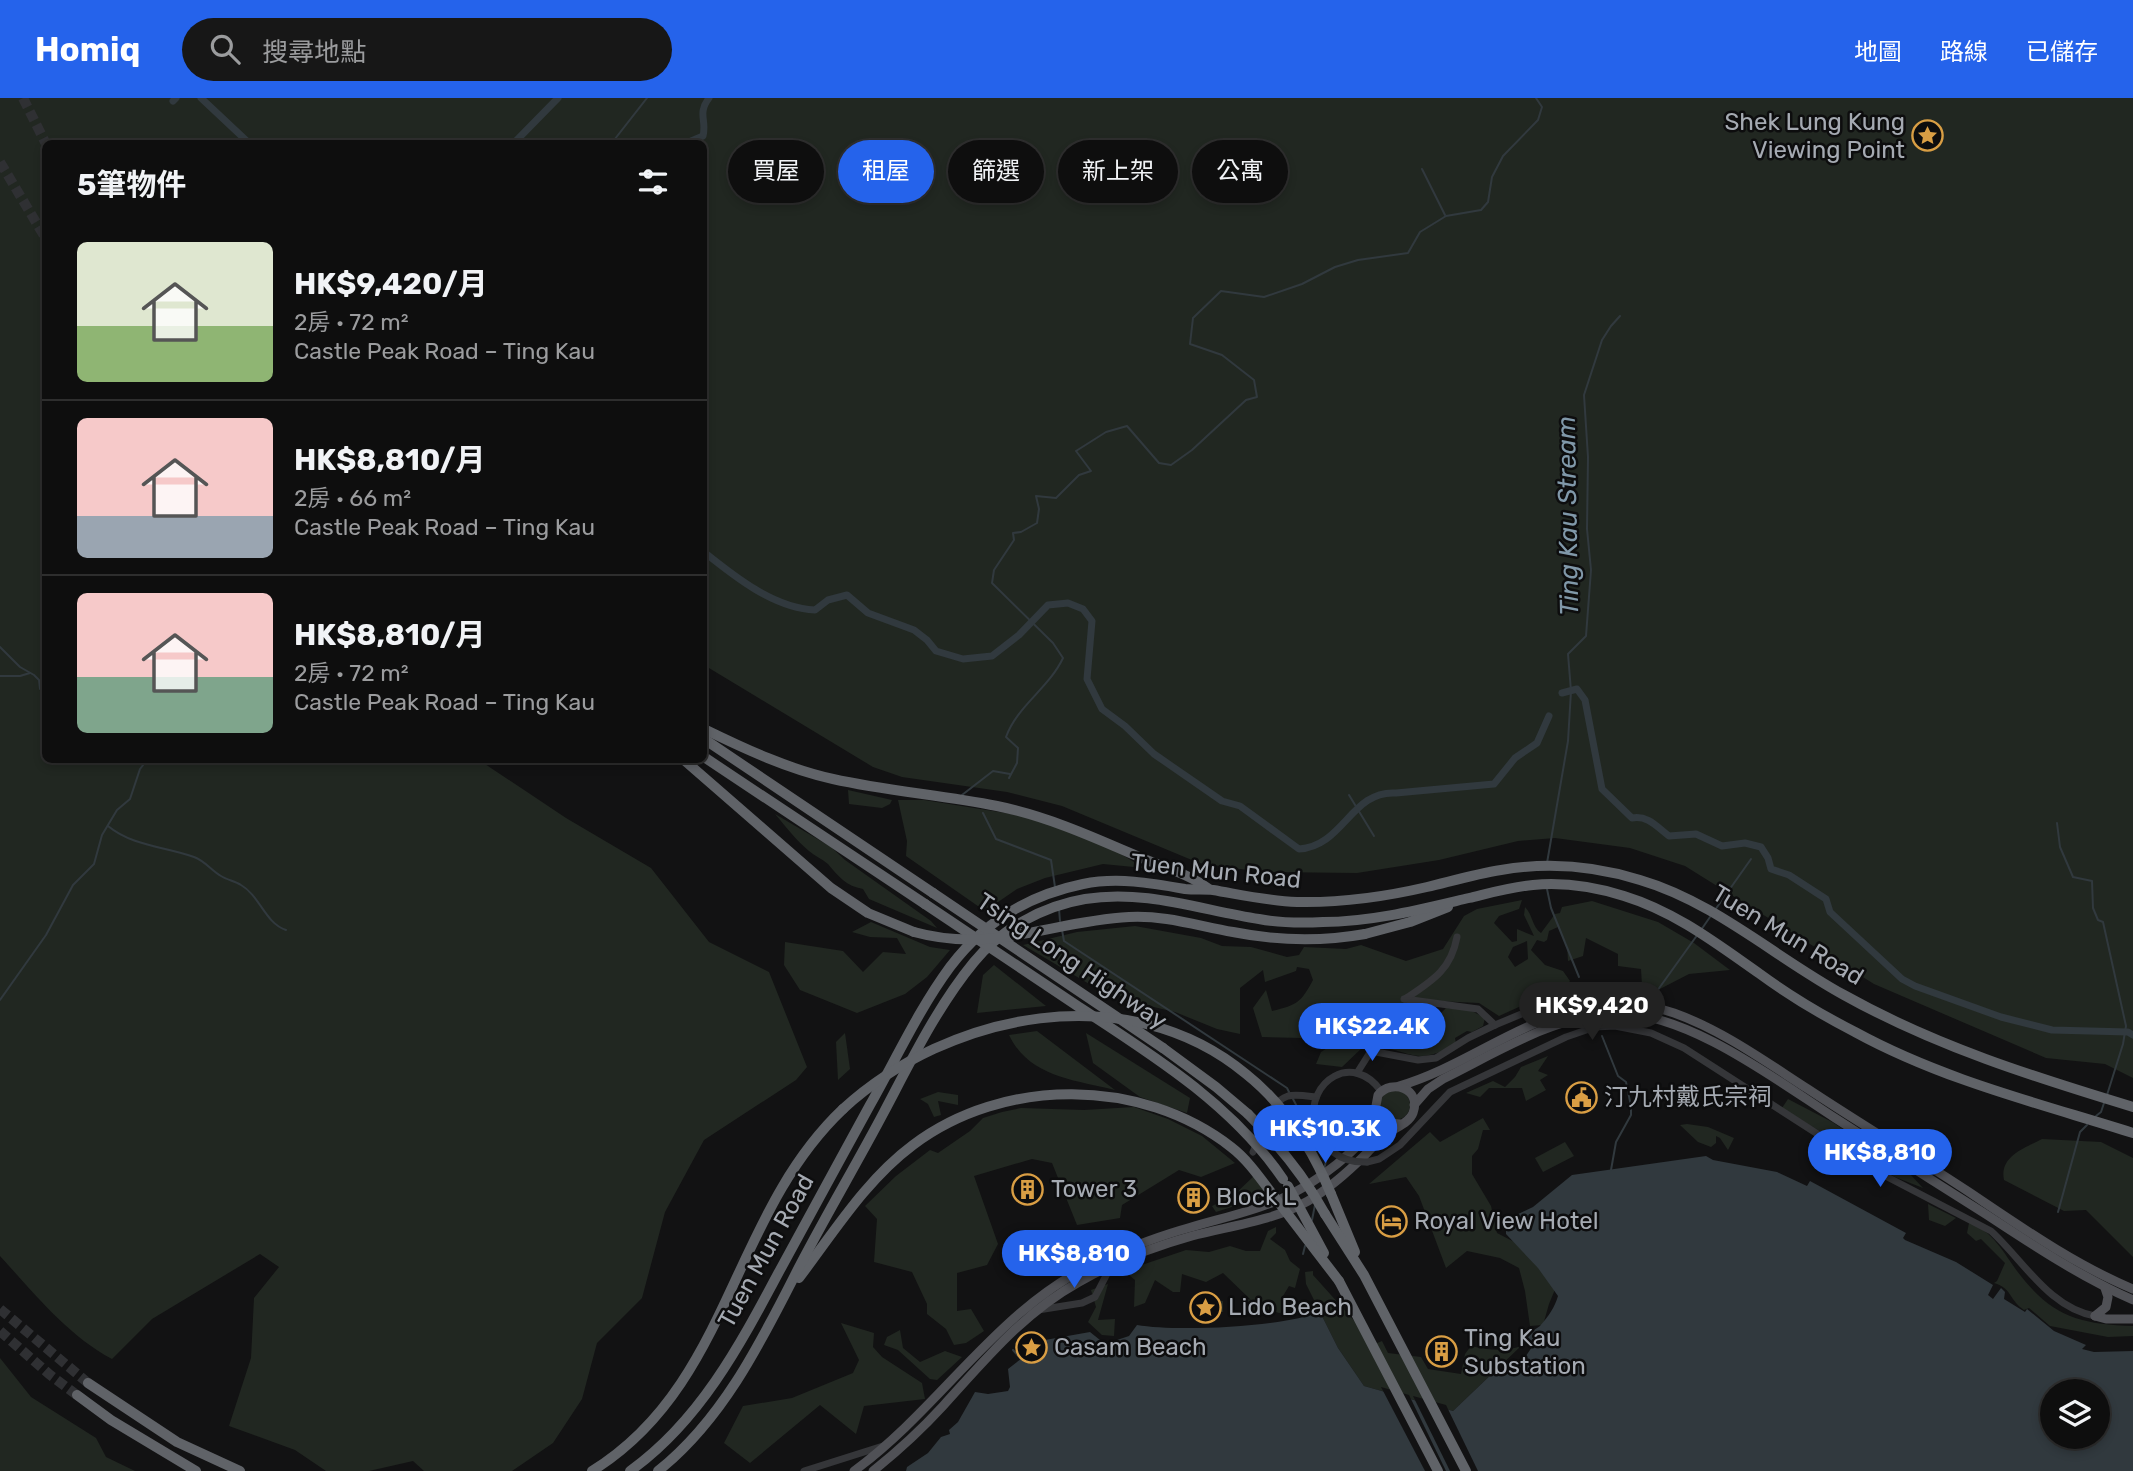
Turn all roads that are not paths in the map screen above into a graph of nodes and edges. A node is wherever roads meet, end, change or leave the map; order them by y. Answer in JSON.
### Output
{"nodes":[{"id":1,"x":707,"y":730,"type":"edge"},
{"id":2,"x":707,"y":741,"type":"edge"},
{"id":3,"x":707,"y":759,"type":"edge"},
{"id":4,"x":687,"y":763,"type":"edge"},
{"id":5,"x":1209,"y":889,"type":"junction"},
{"id":6,"x":1431,"y":910,"type":"junction"},
{"id":7,"x":1457,"y":937,"type":"dead end"},
{"id":8,"x":1584,"y":988,"type":"dead end"},
{"id":9,"x":1495,"y":1025,"type":"junction"},
{"id":10,"x":1357,"y":1073,"type":"junction"},
{"id":11,"x":1399,"y":1086,"type":"junction"},
{"id":12,"x":1381,"y":1091,"type":"junction"},
{"id":13,"x":1316,"y":1097,"type":"junction"},
{"id":14,"x":1414,"y":1105,"type":"junction"},
{"id":15,"x":2133,"y":1107,"type":"edge"},
{"id":16,"x":1378,"y":1116,"type":"junction"},
{"id":17,"x":1401,"y":1124,"type":"junction"},
{"id":18,"x":2133,"y":1133,"type":"edge"},
{"id":19,"x":1254,"y":1152,"type":"dead end"},
{"id":20,"x":1111,"y":1266,"type":"junction"},
{"id":21,"x":1364,"y":1275,"type":"junction"},
{"id":22,"x":1339,"y":1281,"type":"junction"},
{"id":23,"x":2105,"y":1288,"type":"junction"},
{"id":24,"x":2133,"y":1289,"type":"edge"},
{"id":25,"x":788,"y":1292,"type":"junction"},
{"id":26,"x":2133,"y":1300,"type":"edge"},
{"id":27,"x":1035,"y":1311,"type":"junction"},
{"id":28,"x":2095,"y":1316,"type":"junction"},
{"id":29,"x":2133,"y":1319,"type":"edge"},
{"id":30,"x":88,"y":1383,"type":"tunnel mouth"},
{"id":31,"x":77,"y":1395,"type":"tunnel mouth"},
{"id":32,"x":887,"y":1444,"type":"junction"},
{"id":33,"x":196,"y":1471,"type":"edge"},
{"id":34,"x":240,"y":1471,"type":"edge"},
{"id":35,"x":592,"y":1471,"type":"edge"},
{"id":36,"x":630,"y":1471,"type":"edge"},
{"id":37,"x":658,"y":1471,"type":"edge"},
{"id":38,"x":804,"y":1471,"type":"edge"},
{"id":39,"x":854,"y":1471,"type":"edge"},
{"id":40,"x":873,"y":1471,"type":"edge"},
{"id":41,"x":1438,"y":1471,"type":"edge"},
{"id":42,"x":1466,"y":1471,"type":"edge"}],
"edges":[{"from":1,"to":5,"type":"highway"},
{"from":2,"to":21,"type":"highway","name":"Tsing Long Highway","bridge":true},
{"from":3,"to":22,"type":"highway","name":"Tsing Long Highway","bridge":true},
{"from":4,"to":6,"type":"highway","bridge":true},
{"from":5,"to":15,"type":"highway","name":"Tuen Mun Road"},
{"from":5,"to":36,"type":"highway","name":"Tuen Mun Road"},
{"from":6,"to":18,"type":"highway","name":"Tuen Mun Road"},
{"from":6,"to":25,"type":"highway","name":"Tuen Mun Road","bridge":true},
{"from":7,"to":9,"type":"street"},
{"from":8,"to":9,"type":"street"},
{"from":9,"to":10,"type":"street"},
{"from":10,"to":12,"type":"street"},
{"from":10,"to":13,"type":"street"},
{"from":11,"to":12,"type":"main road"},
{"from":11,"to":14,"type":"main road"},
{"from":11,"to":24,"type":"main road"},
{"from":12,"to":16,"type":"main road"},
{"from":13,"to":19,"type":"street"},
{"from":13,"to":28,"type":"street","bridge":true},
{"from":14,"to":17,"type":"main road"},
{"from":14,"to":23,"type":"main road"},
{"from":16,"to":17,"type":"main road"},
{"from":16,"to":32,"type":"main road","bridge":true},
{"from":17,"to":20,"type":"main road","bridge":true},
{"from":20,"to":27,"type":"main road"},
{"from":20,"to":27,"type":"street"},
{"from":21,"to":35,"type":"highway","bridge":true},
{"from":21,"to":42,"type":"highway"},
{"from":22,"to":25,"type":"highway","bridge":true},
{"from":22,"to":41,"type":"highway"},
{"from":23,"to":26,"type":"main road"},
{"from":23,"to":28,"type":"main road"},
{"from":25,"to":37,"type":"highway","name":"Tuen Mun Road"},
{"from":27,"to":40,"type":"main road"},
{"from":28,"to":29,"type":"main road"},
{"from":30,"to":34,"type":"highway"},
{"from":31,"to":33,"type":"highway"},
{"from":32,"to":38,"type":"street"},
{"from":32,"to":39,"type":"main road"}]}
